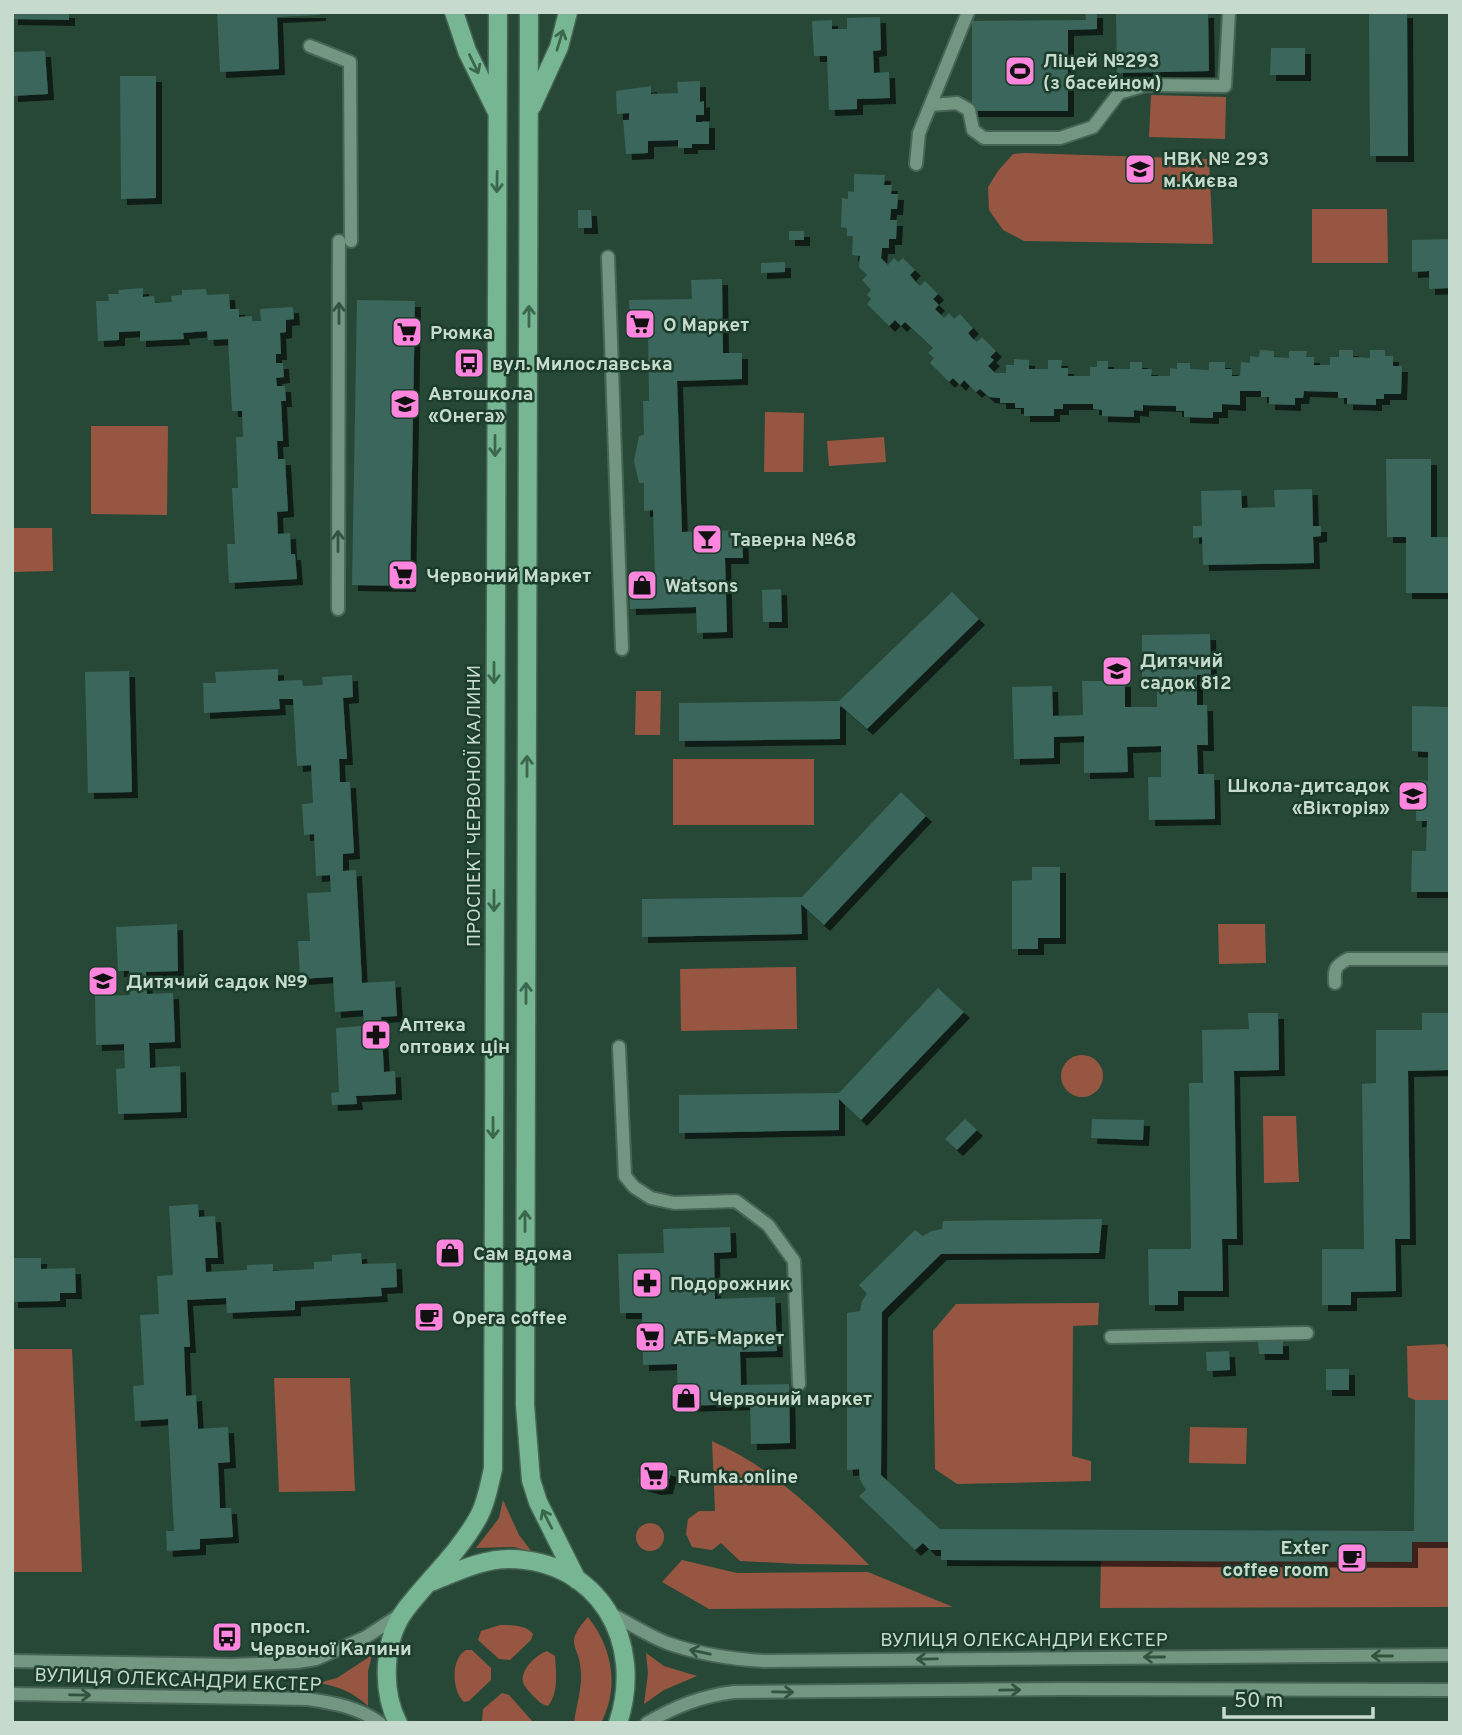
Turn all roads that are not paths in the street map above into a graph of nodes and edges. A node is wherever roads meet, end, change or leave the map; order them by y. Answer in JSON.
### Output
{"nodes":[{"id":1,"x":454,"y":12,"type":"edge"},
{"id":2,"x":498,"y":12,"type":"edge"},
{"id":3,"x":529,"y":12,"type":"edge"},
{"id":4,"x":568,"y":12,"type":"edge"},
{"id":5,"x":968,"y":12,"type":"edge"},
{"id":6,"x":1228,"y":12,"type":"edge"},
{"id":7,"x":310,"y":46,"type":"dead end"},
{"id":8,"x":930,"y":105,"type":"junction"},
{"id":9,"x":529,"y":112,"type":"junction"},
{"id":10,"x":498,"y":113,"type":"junction"},
{"id":11,"x":916,"y":164,"type":"dead end"},
{"id":12,"x":608,"y":257,"type":"dead end"},
{"id":13,"x":338,"y":609,"type":"dead end"},
{"id":14,"x":622,"y":649,"type":"dead end"},
{"id":15,"x":1450,"y":959,"type":"edge"},
{"id":16,"x":1335,"y":983,"type":"dead end"},
{"id":17,"x":619,"y":1047,"type":"dead end"},
{"id":18,"x":1307,"y":1333,"type":"dead end"},
{"id":19,"x":1111,"y":1336,"type":"dead end"},
{"id":20,"x":799,"y":1384,"type":"dead end"},
{"id":21,"x":577,"y":1580,"type":"junction"},
{"id":22,"x":431,"y":1582,"type":"junction"},
{"id":23,"x":404,"y":1611,"type":"junction"},
{"id":24,"x":608,"y":1612,"type":"junction"},
{"id":25,"x":1450,"y":1655,"type":"edge"},
{"id":26,"x":12,"y":1661,"type":"edge"},
{"id":27,"x":1450,"y":1690,"type":"edge"},
{"id":28,"x":12,"y":1694,"type":"edge"},
{"id":29,"x":380,"y":1723,"type":"edge"},
{"id":30,"x":398,"y":1723,"type":"edge"},
{"id":31,"x":618,"y":1723,"type":"edge"},
{"id":32,"x":647,"y":1723,"type":"edge"}],
"edges":[{"from":1,"to":10,"type":"main road","one_way":true},
{"from":2,"to":10,"type":"main road","name":"ПРОСПЕКТ ЧЕРВОНОЇ КАЛИНИ"},
{"from":3,"to":9,"type":"main road"},
{"from":9,"to":4,"type":"main road","one_way":true},
{"from":5,"to":8,"type":"street"},
{"from":6,"to":8,"type":"street"},
{"from":13,"to":7,"type":"street","one_way":true},
{"from":8,"to":11,"type":"street"},
{"from":21,"to":9,"type":"main road","one_way":true},
{"from":10,"to":22,"type":"main road","name":"ПРОСПЕКТ ЧЕРВОНОЇ КАЛИНИ","one_way":true},
{"from":12,"to":14,"type":"street"},
{"from":15,"to":16,"type":"street"},
{"from":17,"to":20,"type":"street"},
{"from":18,"to":19,"type":"street"},
{"from":21,"to":22,"type":"main road"},
{"from":21,"to":24,"type":"main road"},
{"from":22,"to":23,"type":"main road","name":"ПРОСПЕКТ ЧЕРВОНОЇ КАЛИНИ"},
{"from":23,"to":26,"type":"street","name":"ВУЛИЦЯ ОЛЕКСАНДРИ ЕКСТЕР"},
{"from":23,"to":30,"type":"main road"},
{"from":25,"to":24,"type":"street","name":"ВУЛИЦЯ ОЛЕКСАНДРИ ЕКСТЕР","one_way":true},
{"from":24,"to":31,"type":"main road"},
{"from":32,"to":27,"type":"street","one_way":true},
{"from":28,"to":29,"type":"street","name":"ВУЛИЦЯ ОЛЕКСАНДРИ ЕКСТЕР","one_way":true}]}
